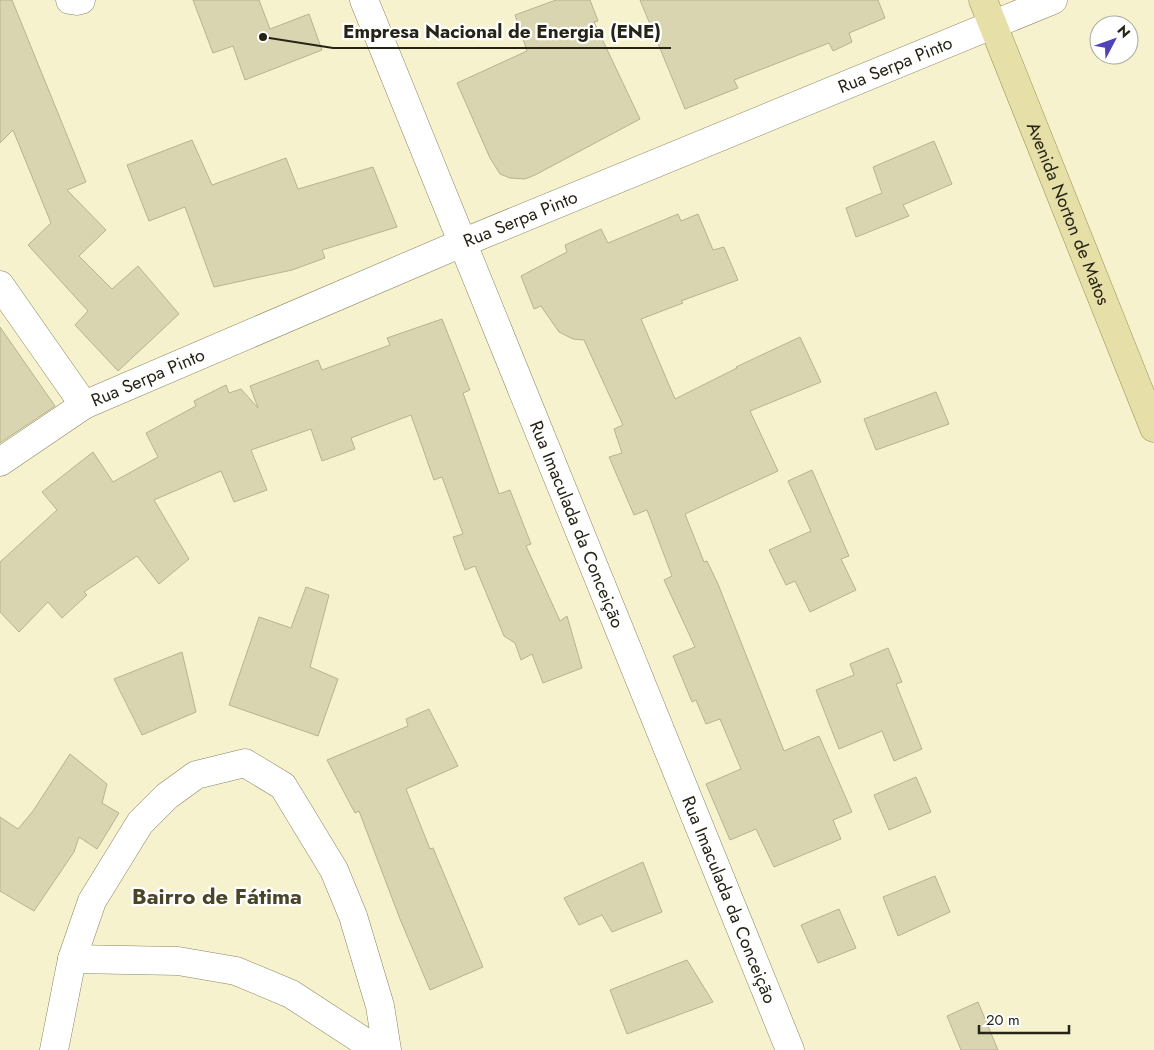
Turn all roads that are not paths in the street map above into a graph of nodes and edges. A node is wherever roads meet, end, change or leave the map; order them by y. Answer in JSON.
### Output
{"nodes":[{"id":1,"x":70,"y":0,"type":"edge"},
{"id":2,"x":80,"y":0,"type":"edge"},
{"id":3,"x":364,"y":0,"type":"edge"},
{"id":4,"x":1053,"y":0,"type":"edge"},
{"id":5,"x":988,"y":12,"type":"edge"},
{"id":6,"x":462,"y":243,"type":"junction"},
{"id":7,"x":0,"y":285,"type":"edge"},
{"id":8,"x":84,"y":405,"type":"junction"},
{"id":9,"x":1154,"y":428,"type":"edge"},
{"id":10,"x":0,"y":462,"type":"edge"},
{"id":11,"x":72,"y":959,"type":"junction"},
{"id":12,"x":54,"y":1050,"type":"edge"},
{"id":13,"x":377,"y":1050,"type":"edge"},
{"id":14,"x":387,"y":1050,"type":"edge"},
{"id":15,"x":790,"y":1050,"type":"edge"}],
"edges":[{"from":1,"to":2,"type":"street"},
{"from":3,"to":6,"type":"street","name":"Rua Imaculada da Conceição"},
{"from":4,"to":5,"type":"street","name":"Rua Serpa Pinto"},
{"from":5,"to":6,"type":"street","name":"Rua Serpa Pinto"},
{"from":5,"to":9,"type":"main road","name":"Avenida Norton de Matos"},
{"from":6,"to":8,"type":"street","name":"Rua Serpa Pinto"},
{"from":6,"to":15,"type":"street","name":"Rua Imaculada da Conceição"},
{"from":7,"to":8,"type":"street"},
{"from":8,"to":10,"type":"street","name":"Rua Serpa Pinto"},
{"from":11,"to":12,"type":"street"},
{"from":11,"to":13,"type":"street"},
{"from":11,"to":14,"type":"street"}]}
